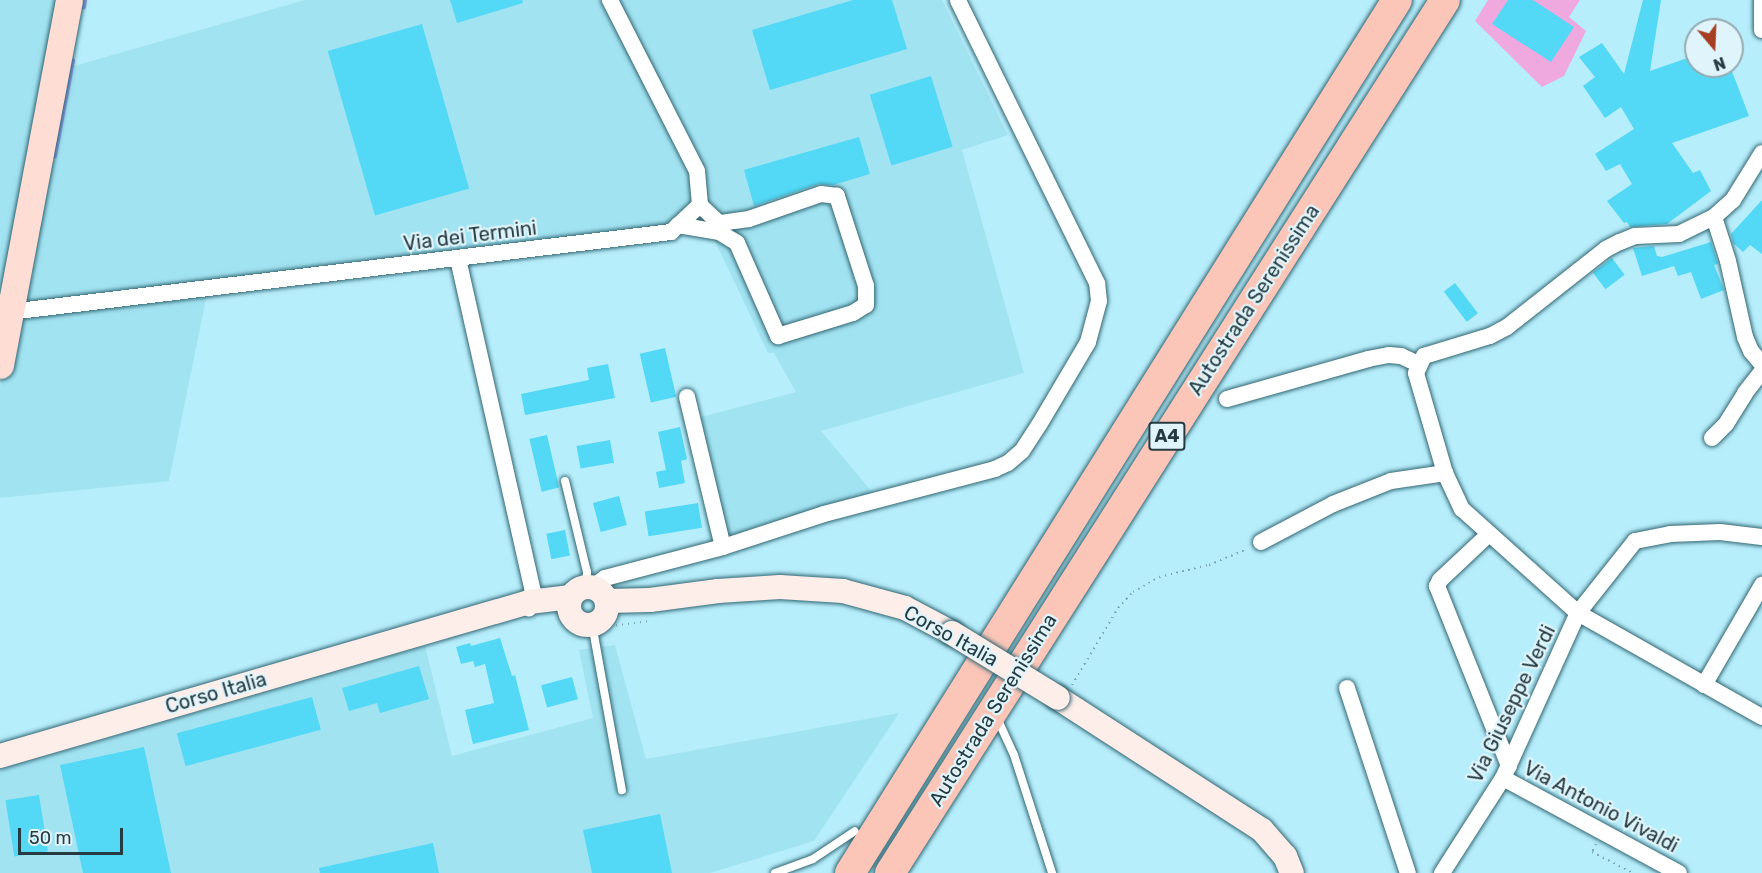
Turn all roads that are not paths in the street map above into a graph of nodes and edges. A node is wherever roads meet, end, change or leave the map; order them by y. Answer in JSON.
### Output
{"nodes":[{"id":1,"x":69,"y":0,"type":"edge"},
{"id":2,"x":610,"y":0,"type":"edge"},
{"id":3,"x":958,"y":0,"type":"edge"},
{"id":4,"x":1397,"y":0,"type":"edge"},
{"id":5,"x":1445,"y":0,"type":"edge"},
{"id":6,"x":1762,"y":0,"type":"edge"},
{"id":7,"x":1762,"y":29,"type":"edge"},
{"id":8,"x":1760,"y":160,"type":"edge"},
{"id":9,"x":700,"y":205,"type":"junction"},
{"id":10,"x":1714,"y":217,"type":"junction"},
{"id":11,"x":678,"y":225,"type":"junction"},
{"id":12,"x":458,"y":259,"type":"junction"},
{"id":13,"x":10,"y":312,"type":"junction"},
{"id":14,"x":1418,"y":364,"type":"junction"},
{"id":15,"x":1762,"y":364,"type":"edge"},
{"id":16,"x":0,"y":365,"type":"edge"},
{"id":17,"x":1762,"y":371,"type":"edge"},
{"id":18,"x":687,"y":397,"type":"dead end"},
{"id":19,"x":1227,"y":399,"type":"dead end"},
{"id":20,"x":1712,"y":438,"type":"dead end"},
{"id":21,"x":1444,"y":472,"type":"junction"},
{"id":22,"x":565,"y":481,"type":"dead end"},
{"id":23,"x":1489,"y":534,"type":"junction"},
{"id":24,"x":1762,"y":537,"type":"edge"},
{"id":25,"x":1261,"y":543,"type":"road end"},
{"id":26,"x":723,"y":547,"type":"junction"},
{"id":27,"x":1762,"y":585,"type":"edge"},
{"id":28,"x":590,"y":606,"type":"junction"},
{"id":29,"x":529,"y":607,"type":"junction"},
{"id":30,"x":1578,"y":613,"type":"junction"},
{"id":31,"x":1704,"y":685,"type":"junction"},
{"id":32,"x":1347,"y":688,"type":"dead end"},
{"id":33,"x":993,"y":710,"type":"junction"},
{"id":34,"x":1762,"y":717,"type":"edge"},
{"id":35,"x":1,"y":757,"type":"edge"},
{"id":36,"x":1506,"y":772,"type":"junction"},
{"id":37,"x":622,"y":790,"type":"dead end"},
{"id":38,"x":855,"y":831,"type":"dead end"},
{"id":39,"x":1662,"y":869,"type":"edge"},
{"id":40,"x":776,"y":873,"type":"edge"},
{"id":41,"x":850,"y":873,"type":"edge"},
{"id":42,"x":890,"y":873,"type":"edge"},
{"id":43,"x":1052,"y":873,"type":"edge"},
{"id":44,"x":1292,"y":873,"type":"edge"},
{"id":45,"x":1408,"y":873,"type":"edge"},
{"id":46,"x":1442,"y":873,"type":"edge"},
{"id":47,"x":1679,"y":873,"type":"edge"}],
"edges":[{"from":1,"to":13,"type":"main road"},
{"from":2,"to":9,"type":"street"},
{"from":3,"to":26,"type":"street"},
{"from":4,"to":41,"type":"highway","name":"Autostrada Serenissima","number":"A4"},
{"from":5,"to":33,"type":"highway","name":"Autostrada Serenissima","number":"A4"},
{"from":6,"to":7,"type":"street"},
{"from":8,"to":10,"type":"street"},
{"from":9,"to":11,"type":"street","name":"Via dei Termini"},
{"from":9,"to":11,"type":"street"},
{"from":10,"to":14,"type":"street"},
{"from":10,"to":15,"type":"street"},
{"from":11,"to":12,"type":"street","name":"Via dei Termini"},
{"from":12,"to":13,"type":"street","name":"Via dei Termini"},
{"from":12,"to":29,"type":"street"},
{"from":13,"to":16,"type":"main road"},
{"from":14,"to":19,"type":"street"},
{"from":14,"to":21,"type":"street"},
{"from":17,"to":20,"type":"street"},
{"from":18,"to":26,"type":"street"},
{"from":21,"to":23,"type":"street"},
{"from":21,"to":25,"type":"street"},
{"from":22,"to":28,"type":"lane"},
{"from":23,"to":30,"type":"street"},
{"from":23,"to":36,"type":"street"},
{"from":24,"to":30,"type":"street","name":"Via Giuseppe Verdi"},
{"from":26,"to":28,"type":"street"},
{"from":27,"to":31,"type":"street"},
{"from":28,"to":29,"type":"street","name":"Corso Italia"},
{"from":28,"to":37,"type":"lane"},
{"from":28,"to":44,"type":"street","name":"Corso Italia","bridge":true},
{"from":29,"to":35,"type":"street","name":"Corso Italia"},
{"from":30,"to":31,"type":"street"},
{"from":30,"to":36,"type":"street","name":"Via Giuseppe Verdi"},
{"from":31,"to":34,"type":"street"},
{"from":32,"to":45,"type":"street"},
{"from":33,"to":42,"type":"highway","name":"Autostrada Serenissima","number":"A4"},
{"from":33,"to":43,"type":"lane"},
{"from":36,"to":39,"type":"street","name":"Via Antonio Vivaldi"},
{"from":36,"to":46,"type":"street","name":"Via Giuseppe Verdi"},
{"from":38,"to":40,"type":"lane"},
{"from":39,"to":47,"type":"street","name":"Via Antonio Vivaldi"}]}
